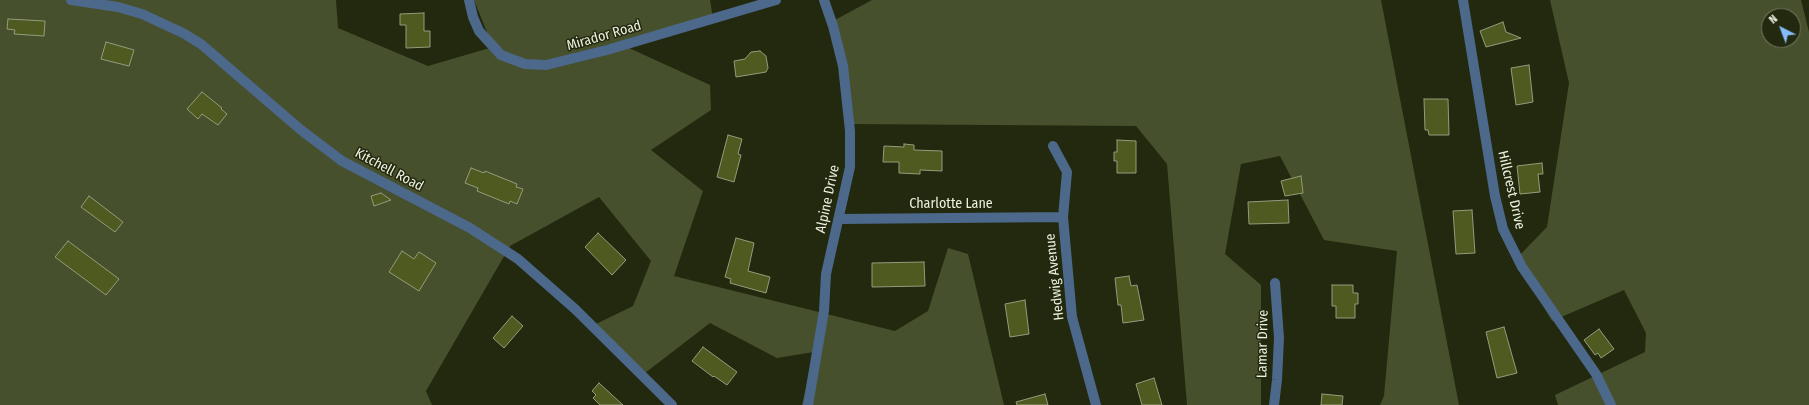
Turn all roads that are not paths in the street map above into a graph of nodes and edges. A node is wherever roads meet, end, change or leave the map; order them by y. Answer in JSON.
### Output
{"nodes":[{"id":1,"x":71,"y":0,"type":"edge"},
{"id":2,"x":469,"y":0,"type":"edge"},
{"id":3,"x":776,"y":0,"type":"edge"},
{"id":4,"x":824,"y":0,"type":"edge"},
{"id":5,"x":1463,"y":0,"type":"edge"},
{"id":6,"x":1053,"y":146,"type":"dead end"},
{"id":7,"x":1063,"y":217,"type":"junction"},
{"id":8,"x":840,"y":219,"type":"junction"},
{"id":9,"x":1275,"y":283,"type":"dead end"},
{"id":10,"x":672,"y":405,"type":"edge"},
{"id":11,"x":808,"y":405,"type":"edge"},
{"id":12,"x":1096,"y":405,"type":"edge"},
{"id":13,"x":1274,"y":405,"type":"edge"},
{"id":14,"x":1611,"y":405,"type":"edge"}],
"edges":[{"from":1,"to":10,"type":"street","name":"Kitchell Road"},
{"from":2,"to":3,"type":"street","name":"Mirador Road"},
{"from":4,"to":8,"type":"street","name":"Alpine Drive"},
{"from":5,"to":14,"type":"street","name":"Hillcrest Drive"},
{"from":6,"to":7,"type":"street","name":"Hedwig Avenue"},
{"from":7,"to":8,"type":"street","name":"Charlotte Lane"},
{"from":7,"to":12,"type":"street","name":"Hedwig Avenue"},
{"from":8,"to":11,"type":"street","name":"Alpine Drive"},
{"from":9,"to":13,"type":"street","name":"Lamar Drive"}]}
